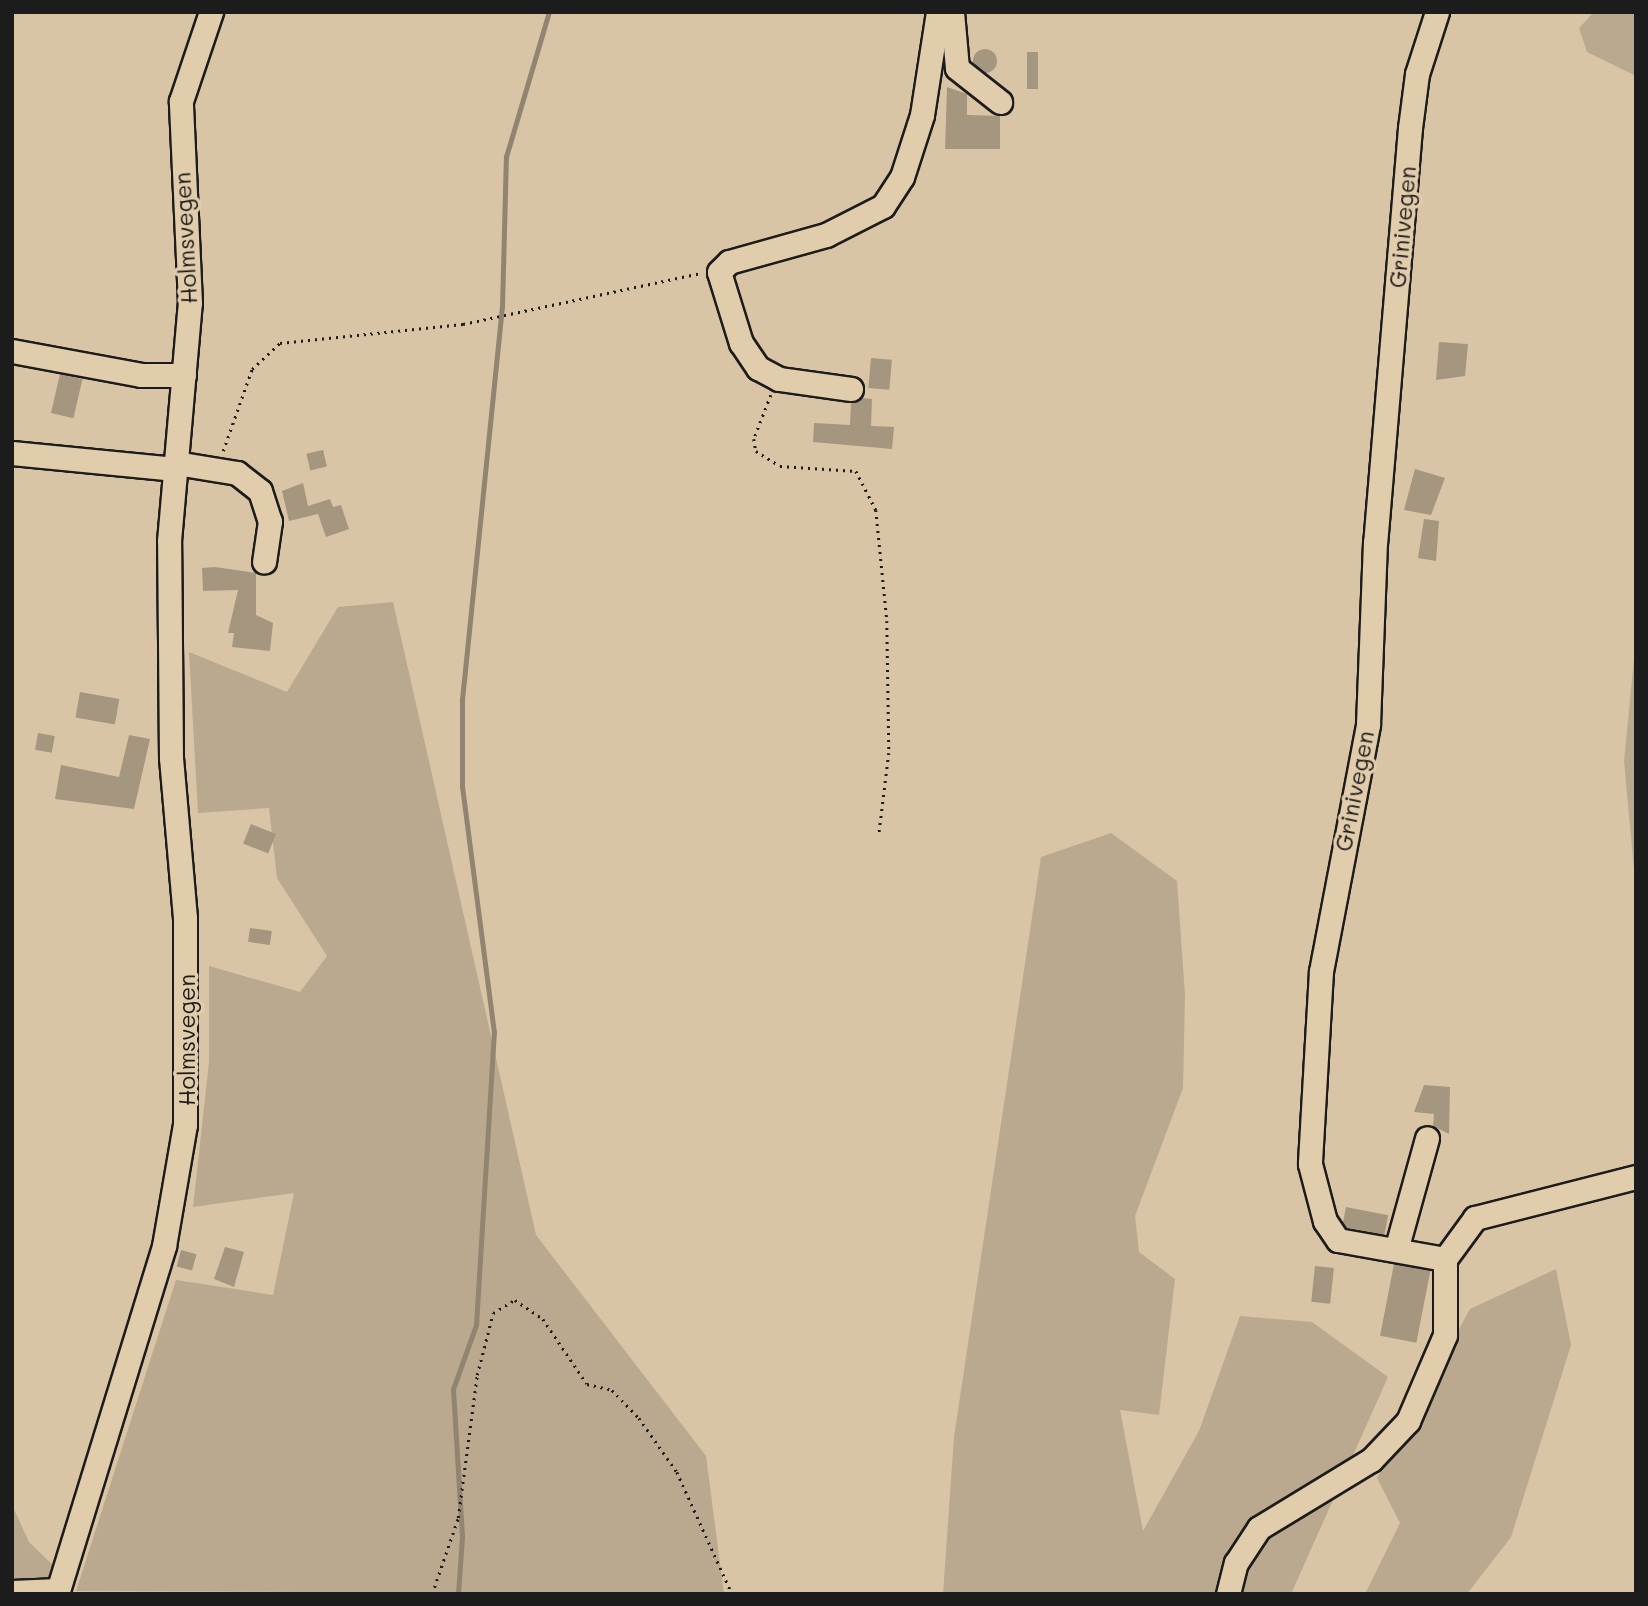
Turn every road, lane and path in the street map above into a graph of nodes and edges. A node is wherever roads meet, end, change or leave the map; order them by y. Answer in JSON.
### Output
{"nodes":[{"id":1,"x":211,"y":12,"type":"edge"},
{"id":2,"x":938,"y":12,"type":"edge"},
{"id":3,"x":951,"y":12,"type":"edge"},
{"id":4,"x":1437,"y":12,"type":"edge"},
{"id":5,"x":1000,"y":102,"type":"dead end"},
{"id":6,"x":726,"y":265,"type":"junction"},
{"id":7,"x":12,"y":351,"type":"edge"},
{"id":8,"x":184,"y":375,"type":"junction"},
{"id":9,"x":779,"y":379,"type":"junction"},
{"id":10,"x":851,"y":389,"type":"dead end"},
{"id":11,"x":12,"y":453,"type":"edge"},
{"id":12,"x":175,"y":466,"type":"junction"},
{"id":13,"x":212,"y":469,"type":"junction"},
{"id":14,"x":264,"y":562,"type":"dead end"},
{"id":15,"x":878,"y":834,"type":"dead end"},
{"id":16,"x":1427,"y":1138,"type":"dead end"},
{"id":17,"x":1636,"y":1177,"type":"edge"},
{"id":18,"x":1396,"y":1250,"type":"junction"},
{"id":19,"x":1445,"y":1259,"type":"junction"},
{"id":20,"x":16,"y":1584,"type":"edge"},
{"id":21,"x":58,"y":1592,"type":"edge"},
{"id":22,"x":432,"y":1594,"type":"edge"},
{"id":23,"x":732,"y":1594,"type":"edge"},
{"id":24,"x":1228,"y":1594,"type":"edge"}],
"edges":[{"from":1,"to":8,"type":"street","name":"Holmsvegen"},
{"from":2,"to":6,"type":"street"},
{"from":3,"to":5,"type":"street"},
{"from":4,"to":18,"type":"street","name":"Grinivegen"},
{"from":6,"to":9,"type":"street"},
{"from":6,"to":13,"type":"path"},
{"from":7,"to":8,"type":"street"},
{"from":8,"to":12,"type":"street","name":"Holmsvegen"},
{"from":9,"to":10,"type":"street"},
{"from":9,"to":15,"type":"path"},
{"from":11,"to":12,"type":"street"},
{"from":12,"to":13,"type":"street"},
{"from":12,"to":21,"type":"street","name":"Holmsvegen"},
{"from":13,"to":14,"type":"street"},
{"from":16,"to":18,"type":"street"},
{"from":17,"to":19,"type":"street"},
{"from":18,"to":19,"type":"street","name":"Grinivegen"},
{"from":19,"to":24,"type":"street"},
{"from":20,"to":21,"type":"street"},
{"from":22,"to":23,"type":"path"}]}
